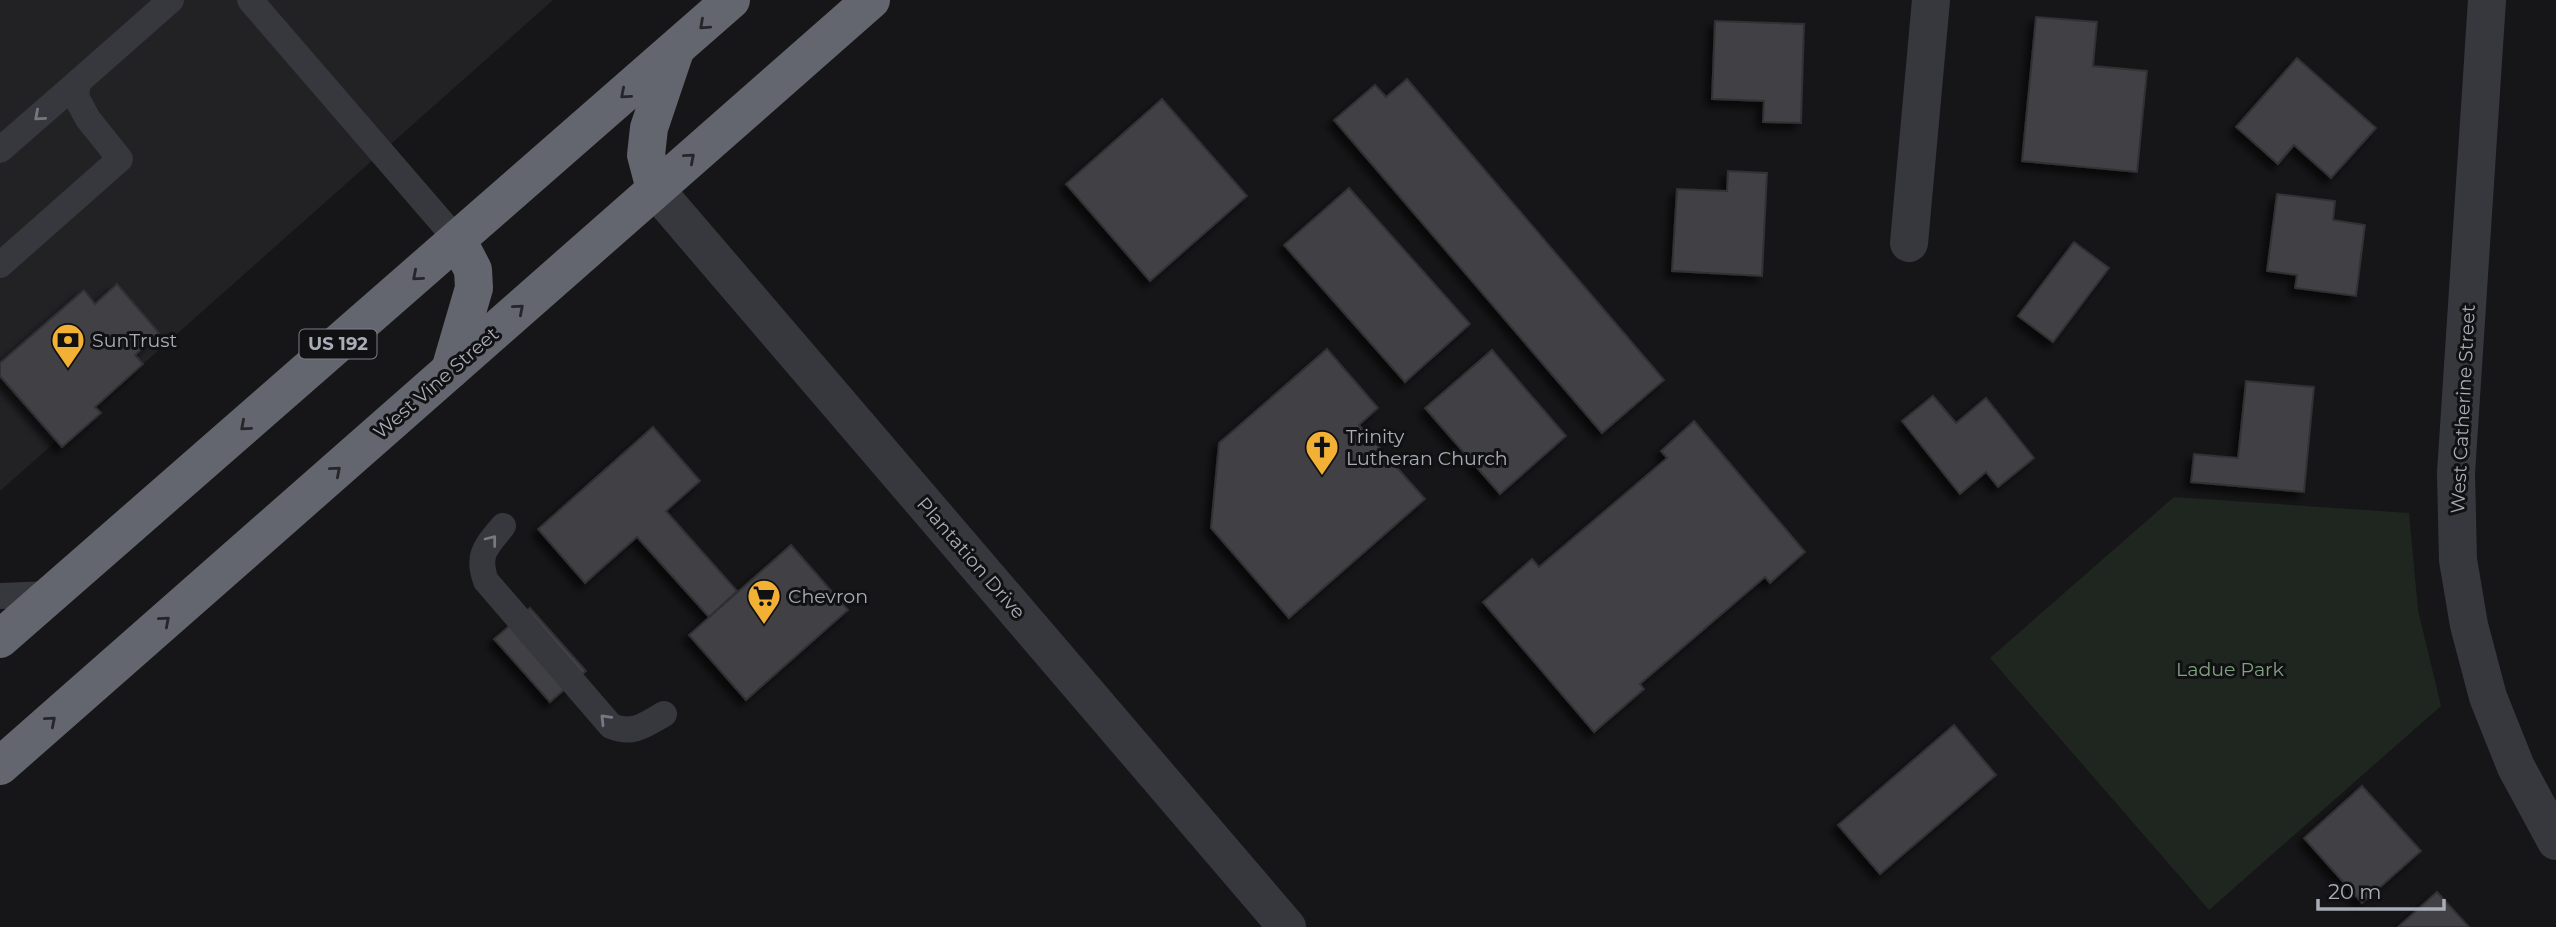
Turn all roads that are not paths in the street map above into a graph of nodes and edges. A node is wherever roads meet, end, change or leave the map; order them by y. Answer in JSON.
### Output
{"nodes":[{"id":1,"x":171,"y":0,"type":"edge"},
{"id":2,"x":250,"y":0,"type":"edge"},
{"id":3,"x":731,"y":0,"type":"edge"},
{"id":4,"x":871,"y":0,"type":"edge"},
{"id":5,"x":1931,"y":0,"type":"edge"},
{"id":6,"x":2487,"y":0,"type":"edge"},
{"id":7,"x":676,"y":49,"type":"junction"},
{"id":8,"x":78,"y":82,"type":"junction"},
{"id":9,"x":0,"y":150,"type":"edge"},
{"id":10,"x":655,"y":189,"type":"junction"},
{"id":11,"x":458,"y":241,"type":"junction"},
{"id":12,"x":1909,"y":243,"type":"dead end"},
{"id":13,"x":0,"y":265,"type":"edge"},
{"id":14,"x":450,"y":370,"type":"junction"},
{"id":15,"x":503,"y":526,"type":"dead end"},
{"id":16,"x":51,"y":594,"type":"junction"},
{"id":17,"x":0,"y":596,"type":"edge"},
{"id":18,"x":0,"y":639,"type":"edge"},
{"id":19,"x":664,"y":714,"type":"dead end"},
{"id":20,"x":0,"y":766,"type":"edge"},
{"id":21,"x":2556,"y":841,"type":"edge"},
{"id":22,"x":1287,"y":927,"type":"edge"}],
"edges":[{"from":1,"to":8,"type":"lane"},
{"from":2,"to":11,"type":"lane"},
{"from":3,"to":7,"type":"highway","number":"US 192","one_way":true},
{"from":10,"to":4,"type":"highway","name":"West Vine Street","one_way":true},
{"from":5,"to":12,"type":"street"},
{"from":6,"to":21,"type":"street","name":"West Catherine Street"},
{"from":7,"to":10,"type":"highway"},
{"from":7,"to":11,"type":"highway","number":"US 192","one_way":true},
{"from":8,"to":9,"type":"lane","one_way":true},
{"from":8,"to":13,"type":"lane"},
{"from":14,"to":10,"type":"highway","name":"West Vine Street","one_way":true},
{"from":10,"to":22,"type":"street","name":"Plantation Drive"},
{"from":11,"to":14,"type":"highway"},
{"from":11,"to":16,"type":"highway","number":"US 192","one_way":true},
{"from":20,"to":14,"type":"highway","name":"West Vine Street","one_way":true},
{"from":19,"to":15,"type":"lane","one_way":true},
{"from":16,"to":17,"type":"lane"},
{"from":16,"to":18,"type":"highway","number":"US 192"}]}
